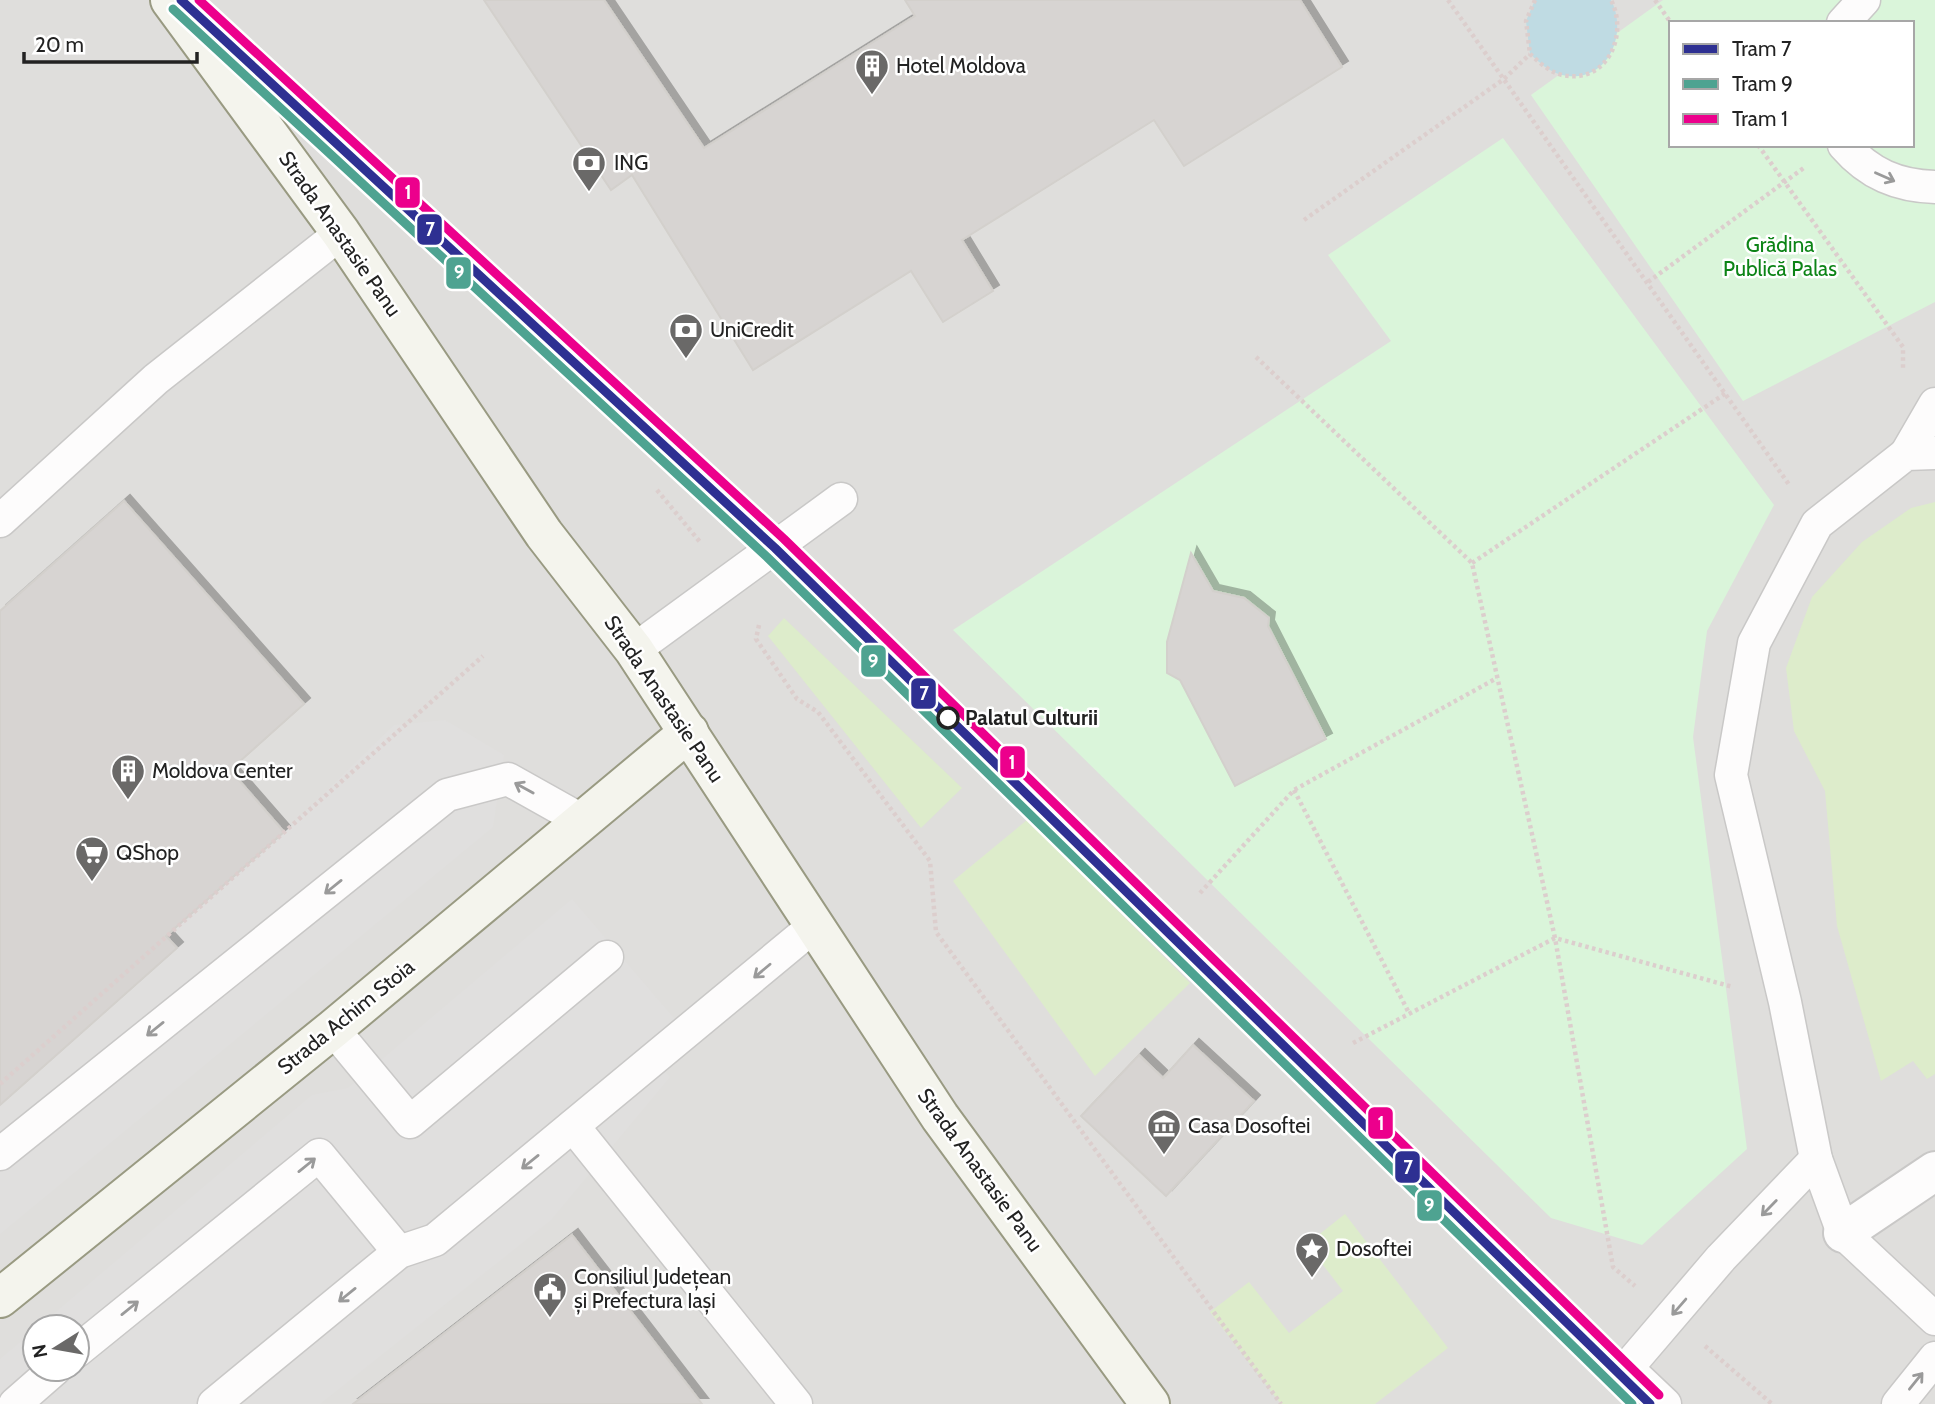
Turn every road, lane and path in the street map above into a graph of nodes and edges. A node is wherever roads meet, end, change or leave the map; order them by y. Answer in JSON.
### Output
{"nodes":[{"id":1,"x":170,"y":0,"type":"edge"},
{"id":2,"x":1448,"y":0,"type":"edge"},
{"id":3,"x":1535,"y":0,"type":"edge"},
{"id":4,"x":1611,"y":0,"type":"edge"},
{"id":5,"x":1655,"y":0,"type":"edge"},
{"id":6,"x":1864,"y":0,"type":"edge"},
{"id":7,"x":1670,"y":21,"type":"edge"},
{"id":8,"x":1845,"y":21,"type":"edge"},
{"id":9,"x":1530,"y":54,"type":"junction"},
{"id":10,"x":1504,"y":79,"type":"junction"},
{"id":11,"x":1759,"y":147,"type":"edge"},
{"id":12,"x":1846,"y":147,"type":"edge"},
{"id":13,"x":1814,"y":160,"type":"dead end"},
{"id":14,"x":1784,"y":182,"type":"junction"},
{"id":15,"x":1935,"y":187,"type":"edge"},
{"id":16,"x":1304,"y":220,"type":"dead end"},
{"id":17,"x":341,"y":233,"type":"junction"},
{"id":18,"x":1648,"y":282,"type":"junction"},
{"id":19,"x":1256,"y":357,"type":"dead end"},
{"id":20,"x":1903,"y":374,"type":"dead end"},
{"id":21,"x":1726,"y":393,"type":"junction"},
{"id":22,"x":1935,"y":404,"type":"edge"},
{"id":23,"x":1920,"y":454,"type":"edge"},
{"id":24,"x":657,"y":490,"type":"dead end"},
{"id":25,"x":841,"y":499,"type":"dead end"},
{"id":26,"x":0,"y":521,"type":"edge"},
{"id":27,"x":1817,"y":524,"type":"junction"},
{"id":28,"x":700,"y":542,"type":"dead end"},
{"id":29,"x":1472,"y":563,"type":"junction"},
{"id":30,"x":759,"y":625,"type":"dead end"},
{"id":31,"x":634,"y":650,"type":"junction"},
{"id":32,"x":483,"y":656,"type":"dead end"},
{"id":33,"x":1497,"y":678,"type":"junction"},
{"id":34,"x":689,"y":732,"type":"junction"},
{"id":35,"x":1294,"y":790,"type":"junction"},
{"id":36,"x":583,"y":821,"type":"junction"},
{"id":37,"x":1200,"y":893,"type":"dead end"},
{"id":38,"x":814,"y":926,"type":"junction"},
{"id":39,"x":1555,"y":938,"type":"junction"},
{"id":40,"x":607,"y":957,"type":"dead end"},
{"id":41,"x":1785,"y":1002,"type":"junction"},
{"id":42,"x":1409,"y":1013,"type":"junction"},
{"id":43,"x":332,"y":1029,"type":"junction"},
{"id":44,"x":1353,"y":1043,"type":"dead end"},
{"id":45,"x":0,"y":1084,"type":"edge"},
{"id":46,"x":573,"y":1126,"type":"junction"},
{"id":47,"x":0,"y":1154,"type":"edge"},
{"id":48,"x":1816,"y":1159,"type":"junction"},
{"id":49,"x":1935,"y":1171,"type":"edge"},
{"id":50,"x":1843,"y":1233,"type":"junction"},
{"id":51,"x":400,"y":1252,"type":"junction"},
{"id":52,"x":1613,"y":1267,"type":"dead end"},
{"id":53,"x":0,"y":1298,"type":"edge"},
{"id":54,"x":1935,"y":1319,"type":"edge"},
{"id":55,"x":91,"y":1340,"type":"edge"},
{"id":56,"x":1935,"y":1358,"type":"edge"},
{"id":57,"x":39,"y":1383,"type":"edge"},
{"id":58,"x":15,"y":1404,"type":"edge"},
{"id":59,"x":214,"y":1404,"type":"edge"},
{"id":60,"x":796,"y":1404,"type":"edge"},
{"id":61,"x":1150,"y":1404,"type":"edge"},
{"id":62,"x":1281,"y":1404,"type":"edge"},
{"id":63,"x":1665,"y":1404,"type":"edge"},
{"id":64,"x":1898,"y":1404,"type":"edge"}],
"edges":[{"from":1,"to":17,"type":"main road","name":"Strada Anastasie Panu"},
{"from":2,"to":10,"type":"path"},
{"from":3,"to":9,"type":"path"},
{"from":4,"to":9,"type":"path"},
{"from":5,"to":7,"type":"path"},
{"from":6,"to":8,"type":"lane"},
{"from":9,"to":10,"type":"path"},
{"from":10,"to":16,"type":"path"},
{"from":10,"to":18,"type":"path"},
{"from":11,"to":14,"type":"path"},
{"from":12,"to":15,"type":"lane","one_way":true},
{"from":13,"to":14,"type":"path"},
{"from":14,"to":18,"type":"path"},
{"from":14,"to":20,"type":"path"},
{"from":17,"to":26,"type":"lane"},
{"from":17,"to":31,"type":"main road","name":"Strada Anastasie Panu"},
{"from":18,"to":21,"type":"path"},
{"from":19,"to":29,"type":"path"},
{"from":21,"to":27,"type":"path"},
{"from":21,"to":29,"type":"path"},
{"from":22,"to":23,"type":"lane"},
{"from":23,"to":27,"type":"lane"},
{"from":24,"to":28,"type":"path"},
{"from":25,"to":31,"type":"lane"},
{"from":27,"to":41,"type":"lane"},
{"from":29,"to":33,"type":"path"},
{"from":30,"to":62,"type":"path"},
{"from":31,"to":34,"type":"main road","name":"Strada Anastasie Panu"},
{"from":32,"to":45,"type":"path"},
{"from":33,"to":35,"type":"path"},
{"from":33,"to":39,"type":"path"},
{"from":34,"to":36,"type":"main road","name":"Strada Achim Stoia"},
{"from":34,"to":38,"type":"main road","name":"Strada Anastasie Panu"},
{"from":35,"to":37,"type":"path"},
{"from":35,"to":42,"type":"path"},
{"from":36,"to":43,"type":"main road","name":"Strada Achim Stoia"},
{"from":36,"to":47,"type":"lane","one_way":true},
{"from":38,"to":46,"type":"lane","one_way":true},
{"from":38,"to":61,"type":"main road","name":"Strada Anastasie Panu"},
{"from":39,"to":41,"type":"path"},
{"from":39,"to":42,"type":"path"},
{"from":39,"to":52,"type":"path"},
{"from":40,"to":43,"type":"lane"},
{"from":41,"to":48,"type":"lane"},
{"from":42,"to":44,"type":"path"},
{"from":43,"to":53,"type":"main road","name":"Strada Achim Stoia"},
{"from":46,"to":51,"type":"lane","one_way":true},
{"from":46,"to":60,"type":"lane"},
{"from":48,"to":50,"type":"lane"},
{"from":48,"to":63,"type":"lane","one_way":true},
{"from":49,"to":50,"type":"street"},
{"from":50,"to":54,"type":"lane"},
{"from":55,"to":51,"type":"lane","one_way":true},
{"from":51,"to":59,"type":"lane","one_way":true},
{"from":64,"to":56,"type":"lane","one_way":true},
{"from":57,"to":58,"type":"lane"}]}
